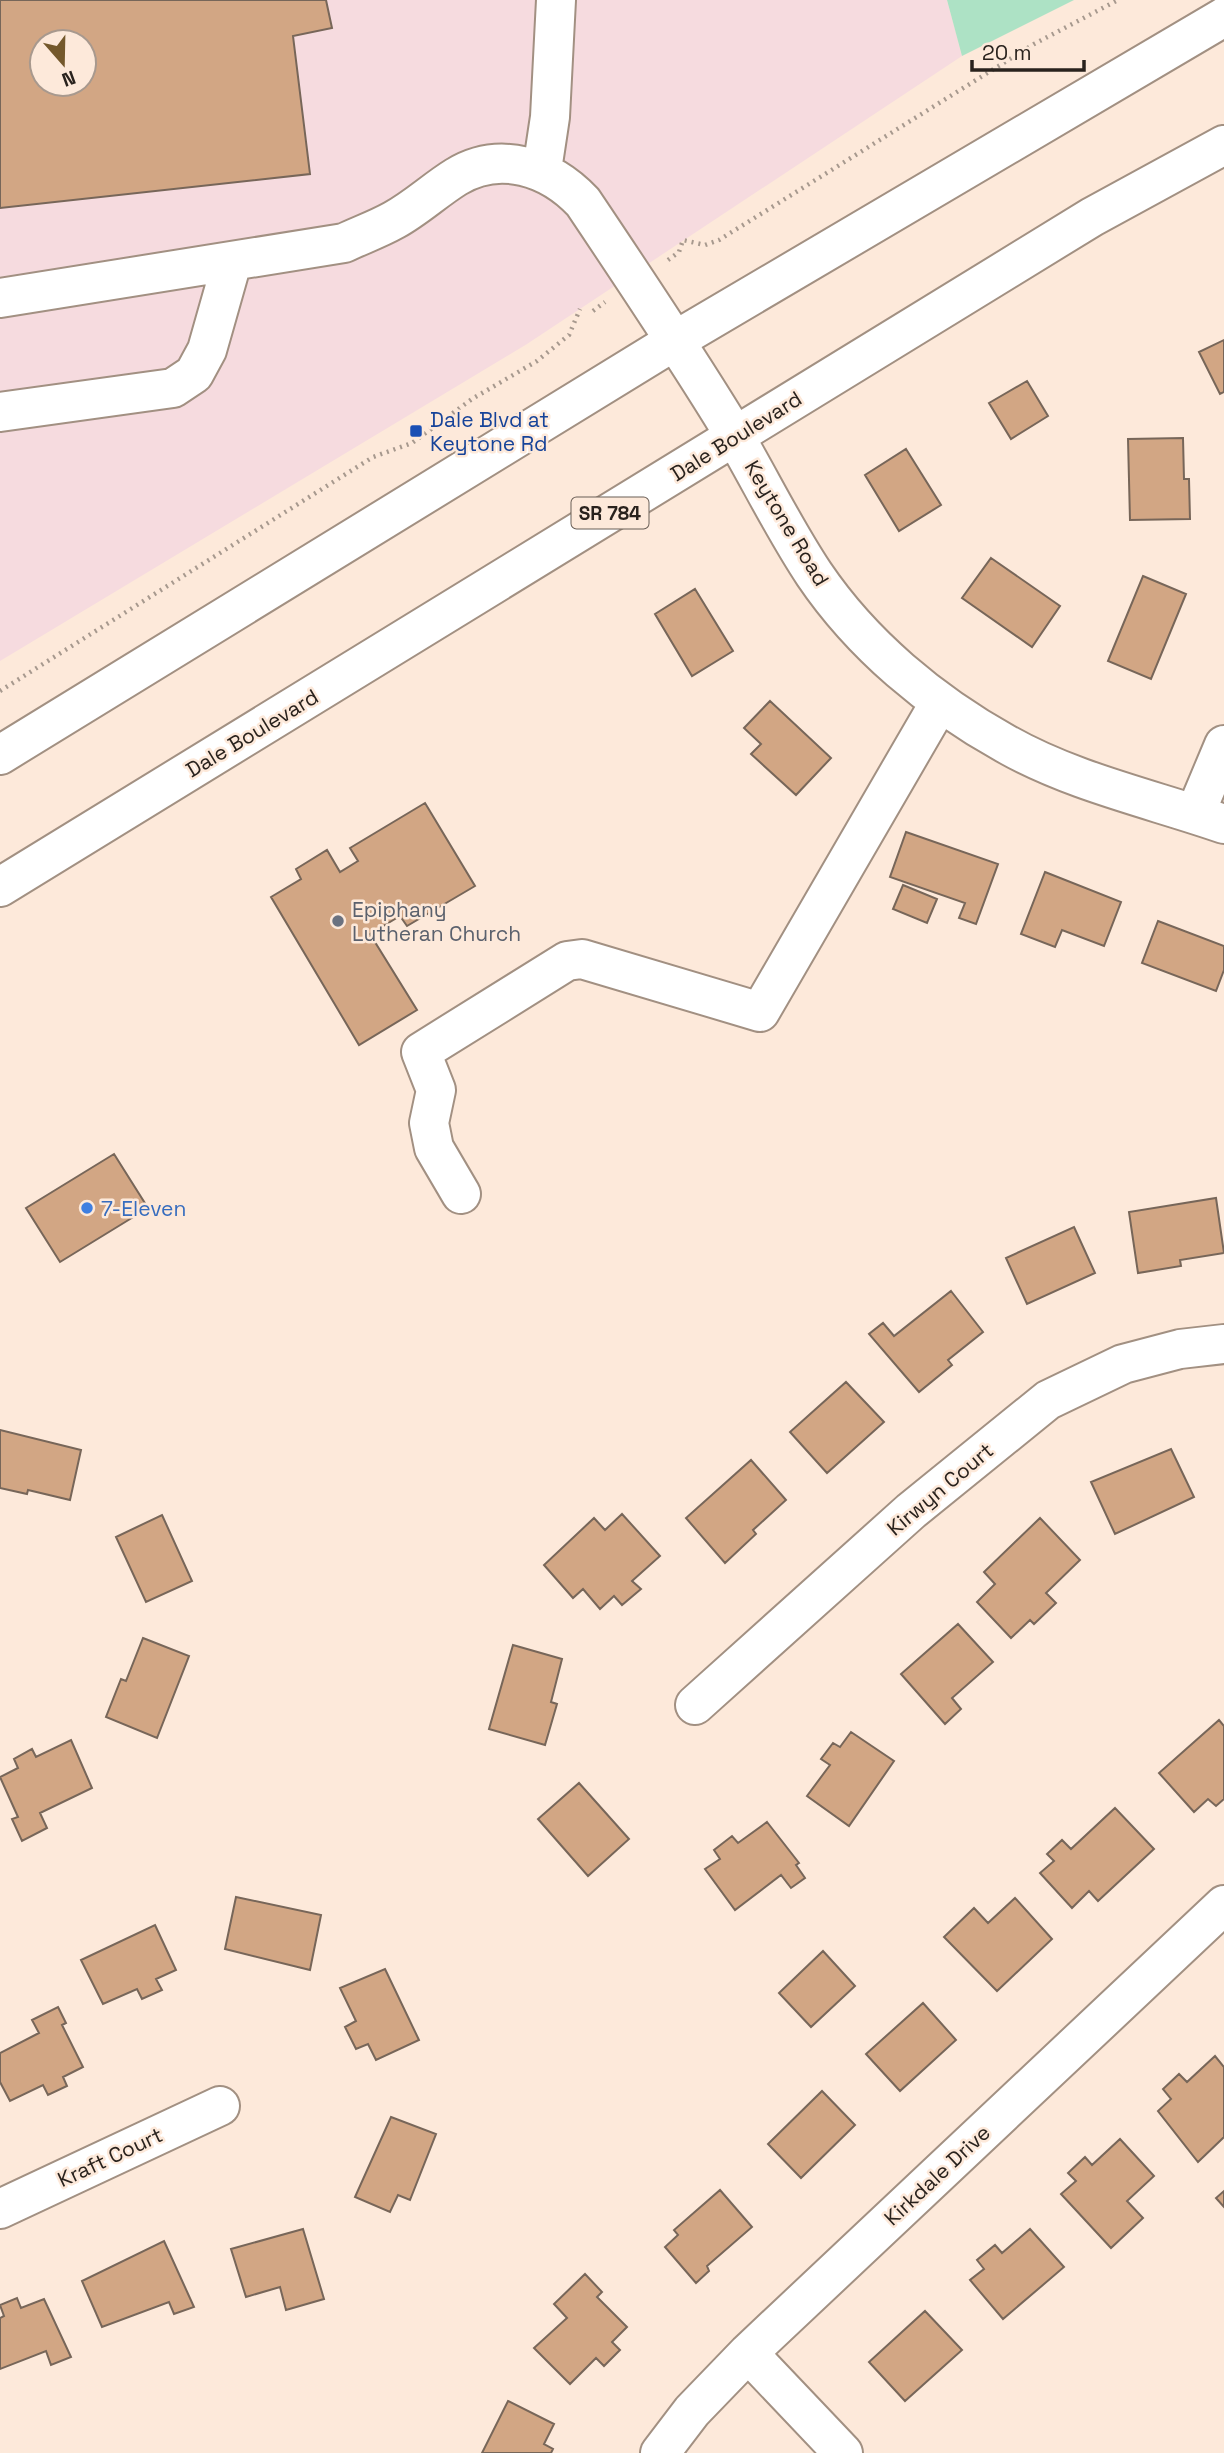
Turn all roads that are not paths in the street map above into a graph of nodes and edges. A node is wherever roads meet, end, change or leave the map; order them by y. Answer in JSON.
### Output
{"nodes":[{"id":1,"x":556,"y":0,"type":"edge"},
{"id":2,"x":1224,"y":17,"type":"edge"},
{"id":3,"x":1224,"y":145,"type":"edge"},
{"id":4,"x":542,"y":170,"type":"junction"},
{"id":5,"x":232,"y":262,"type":"junction"},
{"id":6,"x":0,"y":298,"type":"edge"},
{"id":7,"x":676,"y":341,"type":"junction"},
{"id":8,"x":0,"y":412,"type":"edge"},
{"id":9,"x":735,"y":437,"type":"junction"},
{"id":10,"x":940,"y":702,"type":"junction"},
{"id":11,"x":1224,"y":745,"type":"edge"},
{"id":12,"x":0,"y":755,"type":"edge"},
{"id":13,"x":1210,"y":819,"type":"edge"},
{"id":14,"x":0,"y":887,"type":"edge"},
{"id":15,"x":461,"y":1194,"type":"dead end"},
{"id":16,"x":1224,"y":1344,"type":"edge"},
{"id":17,"x":695,"y":1705,"type":"dead end"},
{"id":18,"x":1224,"y":1905,"type":"edge"},
{"id":19,"x":220,"y":2106,"type":"dead end"},
{"id":20,"x":0,"y":2209,"type":"edge"},
{"id":21,"x":748,"y":2353,"type":"junction"},
{"id":22,"x":660,"y":2453,"type":"edge"},
{"id":23,"x":843,"y":2453,"type":"edge"}],
"edges":[{"from":1,"to":4,"type":"main road"},
{"from":2,"to":7,"type":"main road"},
{"from":3,"to":9,"type":"main road","name":"Dale Boulevard","number":"SR 784"},
{"from":4,"to":5,"type":"main road"},
{"from":4,"to":7,"type":"main road","name":"Keytone Road"},
{"from":5,"to":6,"type":"main road"},
{"from":5,"to":8,"type":"main road"},
{"from":7,"to":9,"type":"main road","name":"Keytone Road"},
{"from":7,"to":12,"type":"main road"},
{"from":9,"to":10,"type":"main road","name":"Keytone Road"},
{"from":9,"to":14,"type":"main road","name":"Dale Boulevard","number":"SR 784"},
{"from":10,"to":13,"type":"main road","name":"Keytone Road"},
{"from":10,"to":15,"type":"main road"},
{"from":11,"to":13,"type":"main road"},
{"from":16,"to":17,"type":"main road","name":"Kirwyn Court"},
{"from":18,"to":21,"type":"main road","name":"Kirkdale Drive"},
{"from":19,"to":20,"type":"main road","name":"Kraft Court"},
{"from":21,"to":22,"type":"main road","name":"Kirkdale Drive"},
{"from":21,"to":23,"type":"main road"}]}
